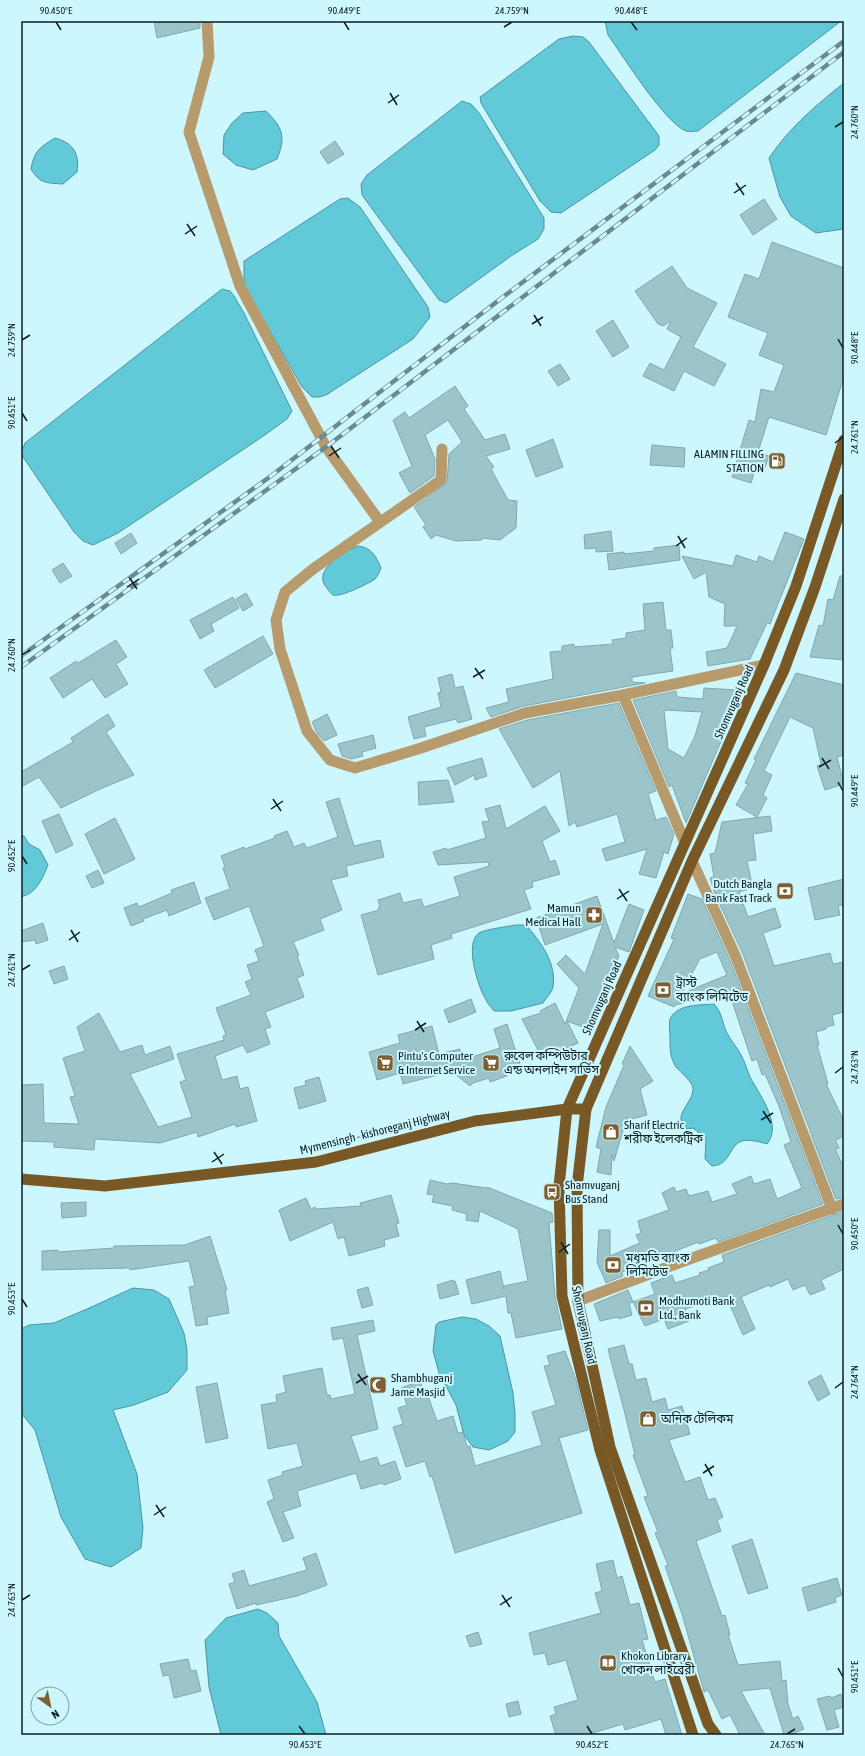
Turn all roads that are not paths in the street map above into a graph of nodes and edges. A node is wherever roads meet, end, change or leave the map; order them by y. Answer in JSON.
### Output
{"nodes":[{"id":1,"x":207,"y":21,"type":"edge"},
{"id":2,"x":844,"y":440,"type":"edge"},
{"id":3,"x":442,"y":449,"type":"dead end"},
{"id":4,"x":844,"y":499,"type":"edge"},
{"id":5,"x":380,"y":522,"type":"junction"},
{"id":6,"x":764,"y":665,"type":"junction"},
{"id":7,"x":623,"y":695,"type":"junction"},
{"id":8,"x":685,"y":843,"type":"junction"},
{"id":9,"x":692,"y":861,"type":"junction"},
{"id":10,"x":567,"y":1109,"type":"junction"},
{"id":11,"x":586,"y":1109,"type":"junction"},
{"id":12,"x":21,"y":1179,"type":"edge"},
{"id":13,"x":844,"y":1204,"type":"edge"},
{"id":14,"x":832,"y":1209,"type":"junction"},
{"id":15,"x":578,"y":1301,"type":"junction"},
{"id":16,"x":693,"y":1735,"type":"edge"},
{"id":17,"x":716,"y":1735,"type":"edge"}],
"edges":[{"from":1,"to":5,"type":"street"},
{"from":2,"to":6,"type":"main road","name":"Shomvuganj Road"},
{"from":3,"to":5,"type":"street"},
{"from":4,"to":9,"type":"main road","name":"Shomvuganj Road"},
{"from":5,"to":7,"type":"street"},
{"from":6,"to":7,"type":"street"},
{"from":6,"to":8,"type":"main road","name":"Shomvuganj Road"},
{"from":7,"to":8,"type":"street"},
{"from":8,"to":10,"type":"main road","name":"Shomvuganj Road"},
{"from":9,"to":11,"type":"main road","name":"Shomvuganj Road"},
{"from":9,"to":14,"type":"street"},
{"from":10,"to":11,"type":"main road"},
{"from":10,"to":12,"type":"main road","name":"Mymensingh - kishoreganj Highway"},
{"from":10,"to":16,"type":"main road","name":"Shomvuganj Road"},
{"from":11,"to":15,"type":"main road","name":"Shomvuganj Road"},
{"from":13,"to":14,"type":"street"},
{"from":14,"to":15,"type":"street"},
{"from":15,"to":17,"type":"main road","name":"Shomvuganj Road"}]}
